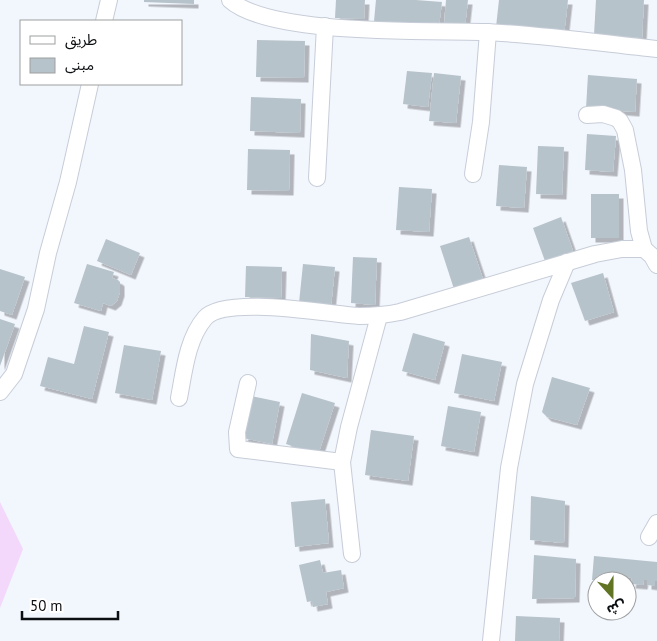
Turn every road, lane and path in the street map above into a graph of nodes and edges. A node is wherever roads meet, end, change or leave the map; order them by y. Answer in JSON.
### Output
{"nodes":[{"id":1,"x":109,"y":0,"type":"edge"},
{"id":2,"x":230,"y":0,"type":"edge"},
{"id":3,"x":104,"y":20,"type":"edge"},
{"id":4,"x":325,"y":26,"type":"junction"},
{"id":5,"x":488,"y":32,"type":"junction"},
{"id":6,"x":657,"y":49,"type":"edge"},
{"id":7,"x":90,"y":85,"type":"edge"},
{"id":8,"x":587,"y":115,"type":"dead end"},
{"id":9,"x":473,"y":174,"type":"dead end"},
{"id":10,"x":317,"y":178,"type":"dead end"},
{"id":11,"x":644,"y":249,"type":"junction"},
{"id":12,"x":567,"y":262,"type":"junction"},
{"id":13,"x":657,"y":265,"type":"edge"},
{"id":14,"x":379,"y":316,"type":"junction"},
{"id":15,"x":248,"y":383,"type":"dead end"},
{"id":16,"x":0,"y":392,"type":"edge"},
{"id":17,"x":179,"y":398,"type":"dead end"},
{"id":18,"x":342,"y":462,"type":"junction"},
{"id":19,"x":352,"y":554,"type":"dead end"},
{"id":20,"x":491,"y":641,"type":"edge"}],
"edges":[{"from":1,"to":3,"type":"street"},
{"from":2,"to":4,"type":"street"},
{"from":4,"to":5,"type":"street"},
{"from":4,"to":10,"type":"street"},
{"from":5,"to":6,"type":"street"},
{"from":5,"to":9,"type":"street"},
{"from":7,"to":16,"type":"street"},
{"from":8,"to":11,"type":"street"},
{"from":11,"to":12,"type":"street"},
{"from":11,"to":13,"type":"street"},
{"from":12,"to":14,"type":"street"},
{"from":12,"to":20,"type":"street"},
{"from":14,"to":17,"type":"street"},
{"from":14,"to":18,"type":"street"},
{"from":15,"to":18,"type":"street"},
{"from":18,"to":19,"type":"street"}]}
